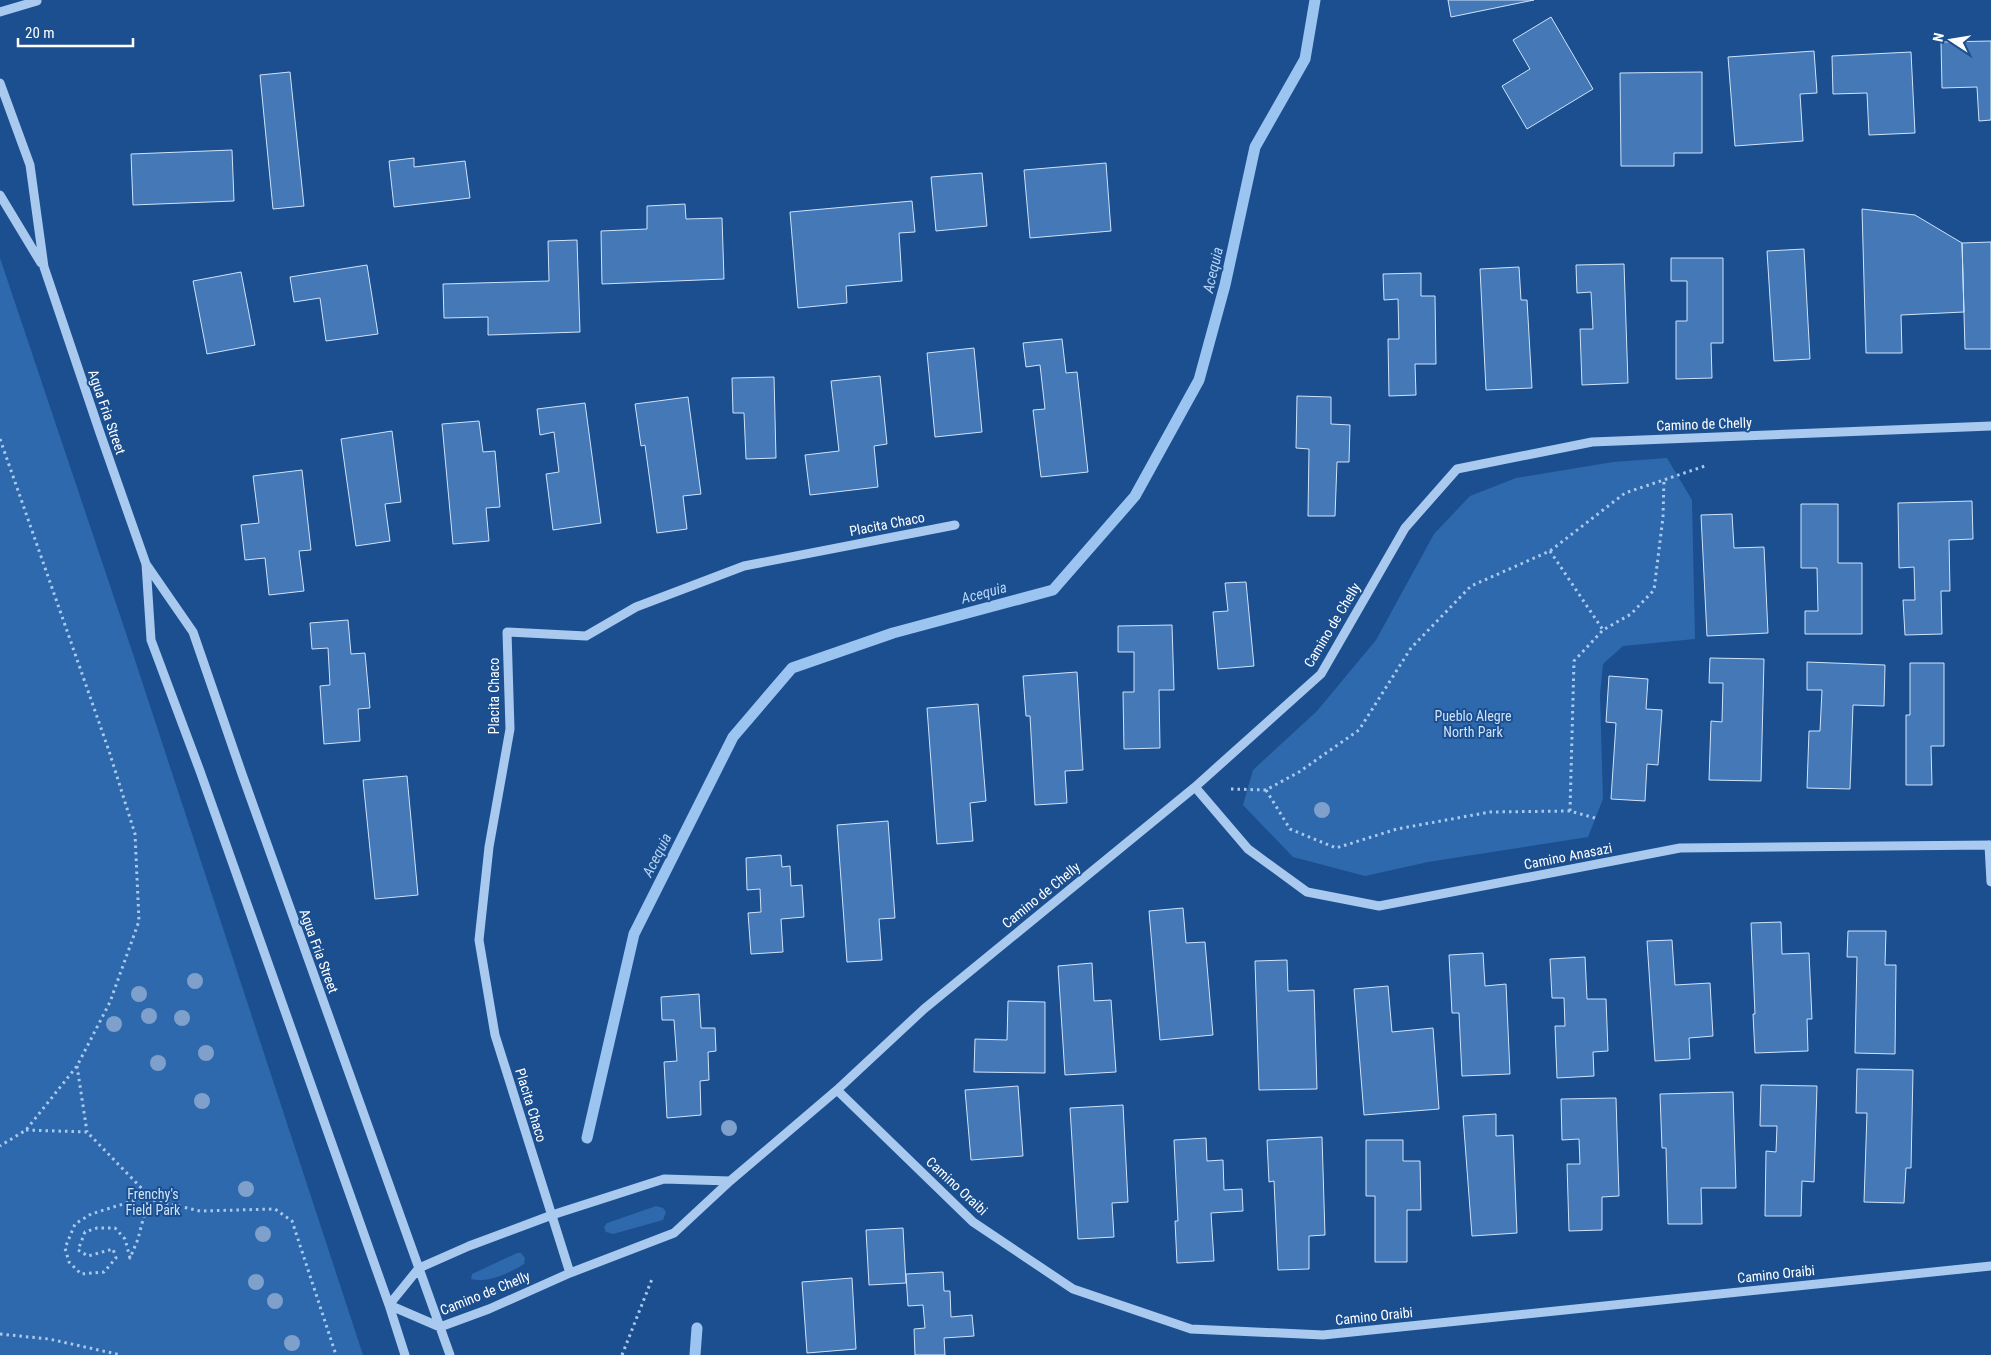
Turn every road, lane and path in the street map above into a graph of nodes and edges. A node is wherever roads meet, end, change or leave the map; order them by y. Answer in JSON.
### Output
{"nodes":[{"id":1,"x":37,"y":1,"type":"edge"},
{"id":2,"x":0,"y":12,"type":"edge"},
{"id":3,"x":0,"y":82,"type":"edge"},
{"id":4,"x":0,"y":195,"type":"edge"},
{"id":5,"x":44,"y":268,"type":"junction"},
{"id":6,"x":1991,"y":426,"type":"edge"},
{"id":7,"x":0,"y":438,"type":"edge"},
{"id":8,"x":1705,"y":466,"type":"dead end"},
{"id":9,"x":1664,"y":480,"type":"junction"},
{"id":10,"x":956,"y":525,"type":"dead end"},
{"id":11,"x":1550,"y":551,"type":"junction"},
{"id":12,"x":146,"y":564,"type":"junction"},
{"id":13,"x":1603,"y":630,"type":"junction"},
{"id":14,"x":1195,"y":787,"type":"junction"},
{"id":15,"x":1266,"y":790,"type":"junction"},
{"id":16,"x":1570,"y":811,"type":"junction"},
{"id":17,"x":1595,"y":818,"type":"dead end"},
{"id":18,"x":1990,"y":844,"type":"edge"},
{"id":19,"x":1991,"y":882,"type":"edge"},
{"id":20,"x":77,"y":1066,"type":"junction"},
{"id":21,"x":837,"y":1090,"type":"junction"},
{"id":22,"x":26,"y":1130,"type":"junction"},
{"id":23,"x":87,"y":1132,"type":"junction"},
{"id":24,"x":0,"y":1146,"type":"edge"},
{"id":25,"x":730,"y":1181,"type":"junction"},
{"id":26,"x":149,"y":1196,"type":"junction"},
{"id":27,"x":552,"y":1215,"type":"junction"},
{"id":28,"x":1991,"y":1266,"type":"edge"},
{"id":29,"x":419,"y":1268,"type":"junction"},
{"id":30,"x":570,"y":1273,"type":"junction"},
{"id":31,"x":652,"y":1279,"type":"dead end"},
{"id":32,"x":389,"y":1305,"type":"junction"},
{"id":33,"x":440,"y":1327,"type":"junction"},
{"id":34,"x":0,"y":1334,"type":"edge"},
{"id":35,"x":121,"y":1355,"type":"edge"},
{"id":36,"x":336,"y":1355,"type":"edge"},
{"id":37,"x":405,"y":1355,"type":"edge"},
{"id":38,"x":450,"y":1355,"type":"edge"},
{"id":39,"x":622,"y":1355,"type":"edge"}],
"edges":[{"from":1,"to":2,"type":"street"},
{"from":3,"to":5,"type":"street","name":"Agua Fria Street"},
{"from":4,"to":5,"type":"street","name":"Agua Fria Street"},
{"from":5,"to":12,"type":"street","name":"Agua Fria Street"},
{"from":6,"to":14,"type":"street","name":"Camino de Chelly"},
{"from":7,"to":20,"type":"path"},
{"from":8,"to":9,"type":"path"},
{"from":9,"to":11,"type":"path"},
{"from":9,"to":13,"type":"path"},
{"from":10,"to":27,"type":"street","name":"Placita Chaco"},
{"from":11,"to":13,"type":"path"},
{"from":11,"to":15,"type":"path"},
{"from":12,"to":29,"type":"street","name":"Agua Fria Street"},
{"from":12,"to":32,"type":"street","name":"Agua Fria Street"},
{"from":13,"to":16,"type":"path"},
{"from":14,"to":15,"type":"path"},
{"from":14,"to":18,"type":"street","name":"Camino Anasazi"},
{"from":14,"to":21,"type":"street","name":"Camino de Chelly"},
{"from":15,"to":16,"type":"path"},
{"from":16,"to":17,"type":"path"},
{"from":18,"to":19,"type":"street"},
{"from":20,"to":22,"type":"path"},
{"from":20,"to":23,"type":"path"},
{"from":21,"to":25,"type":"street","name":"Camino de Chelly"},
{"from":21,"to":28,"type":"street","name":"Camino Oraibi"},
{"from":22,"to":23,"type":"path"},
{"from":22,"to":24,"type":"path"},
{"from":23,"to":26,"type":"path"},
{"from":25,"to":27,"type":"street"},
{"from":25,"to":30,"type":"street","name":"Camino de Chelly"},
{"from":26,"to":26,"type":"path"},
{"from":26,"to":36,"type":"path"},
{"from":27,"to":29,"type":"street"},
{"from":27,"to":30,"type":"street","name":"Placita Chaco"},
{"from":29,"to":32,"type":"street"},
{"from":29,"to":33,"type":"street","name":"Agua Fria Street"},
{"from":30,"to":33,"type":"street","name":"Camino de Chelly"},
{"from":31,"to":39,"type":"path"},
{"from":32,"to":33,"type":"street","name":"Camino de Chelly"},
{"from":32,"to":37,"type":"street","name":"Agua Fria Street"},
{"from":33,"to":38,"type":"street","name":"Agua Fria Street"},
{"from":34,"to":35,"type":"path"}]}
